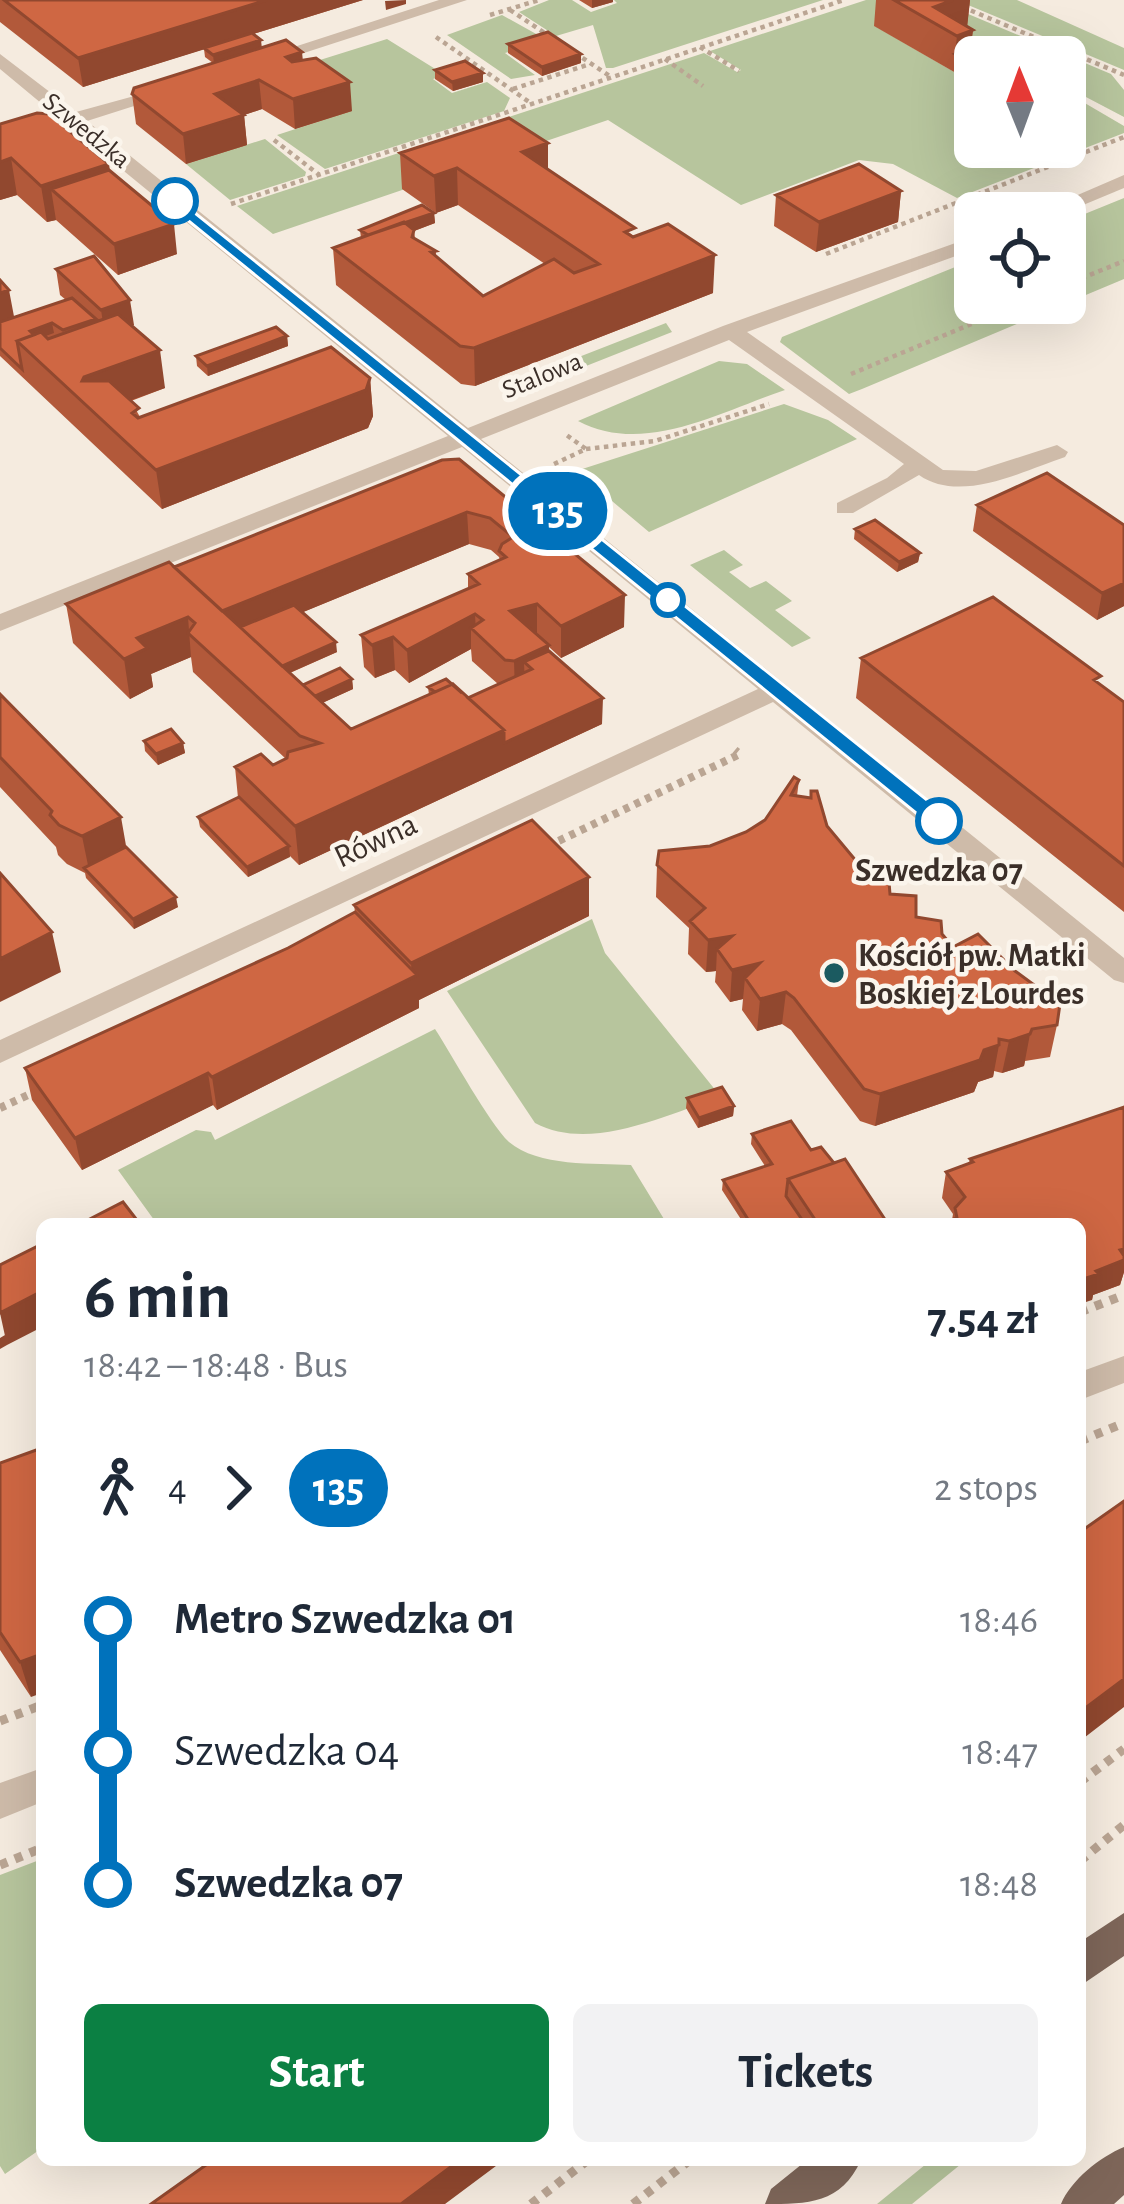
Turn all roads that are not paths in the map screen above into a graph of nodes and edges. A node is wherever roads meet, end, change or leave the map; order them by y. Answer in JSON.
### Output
{"nodes":[{"id":1,"x":458,"y":0,"type":"edge"},
{"id":2,"x":0,"y":60,"type":"edge"},
{"id":3,"x":239,"y":67,"type":"edge"},
{"id":4,"x":194,"y":81,"type":"edge"},
{"id":5,"x":73,"y":119,"type":"junction"},
{"id":6,"x":0,"y":143,"type":"edge"},
{"id":7,"x":1124,"y":181,"type":"edge"},
{"id":8,"x":1086,"y":197,"type":"edge"},
{"id":9,"x":954,"y":250,"type":"edge"},
{"id":10,"x":731,"y":332,"type":"junction"},
{"id":11,"x":466,"y":437,"type":"junction"},
{"id":12,"x":1057,"y":452,"type":"dead end"},
{"id":13,"x":919,"y":463,"type":"junction"},
{"id":14,"x":845,"y":508,"type":"dead end"},
{"id":15,"x":0,"y":622,"type":"edge"},
{"id":16,"x":779,"y":689,"type":"junction"},
{"id":17,"x":1124,"y":973,"type":"edge"},
{"id":18,"x":0,"y":1052,"type":"edge"},
{"id":19,"x":1124,"y":1369,"type":"edge"},
{"id":20,"x":1086,"y":1384,"type":"edge"},
{"id":21,"x":36,"y":1787,"type":"edge"},
{"id":22,"x":0,"y":1802,"type":"edge"},
{"id":23,"x":1124,"y":1932,"type":"edge"},
{"id":24,"x":1086,"y":1962,"type":"edge"},
{"id":25,"x":833,"y":2166,"type":"edge"},
{"id":26,"x":1124,"y":2168,"type":"edge"},
{"id":27,"x":786,"y":2204,"type":"edge"},
{"id":28,"x":1082,"y":2204,"type":"edge"}],
"edges":[{"from":1,"to":3,"type":"street"},
{"from":2,"to":5,"type":"street","name":"Szwedzka"},
{"from":4,"to":5,"type":"street"},
{"from":5,"to":6,"type":"street"},
{"from":5,"to":11,"type":"street","name":"Szwedzka"},
{"from":7,"to":8,"type":"street"},
{"from":9,"to":10,"type":"street","name":"Stalowa"},
{"from":10,"to":11,"type":"street","name":"Stalowa"},
{"from":10,"to":13,"type":"street"},
{"from":11,"to":15,"type":"street","name":"Stalowa"},
{"from":11,"to":16,"type":"street","name":"Szwedzka"},
{"from":12,"to":13,"type":"street"},
{"from":13,"to":14,"type":"street"},
{"from":16,"to":17,"type":"street","name":"Szwedzka"},
{"from":16,"to":18,"type":"street","name":"Równa"},
{"from":19,"to":20,"type":"street"},
{"from":21,"to":22,"type":"street"},
{"from":23,"to":24,"type":"main road"},
{"from":25,"to":27,"type":"main road"},
{"from":26,"to":28,"type":"main road"}]}
